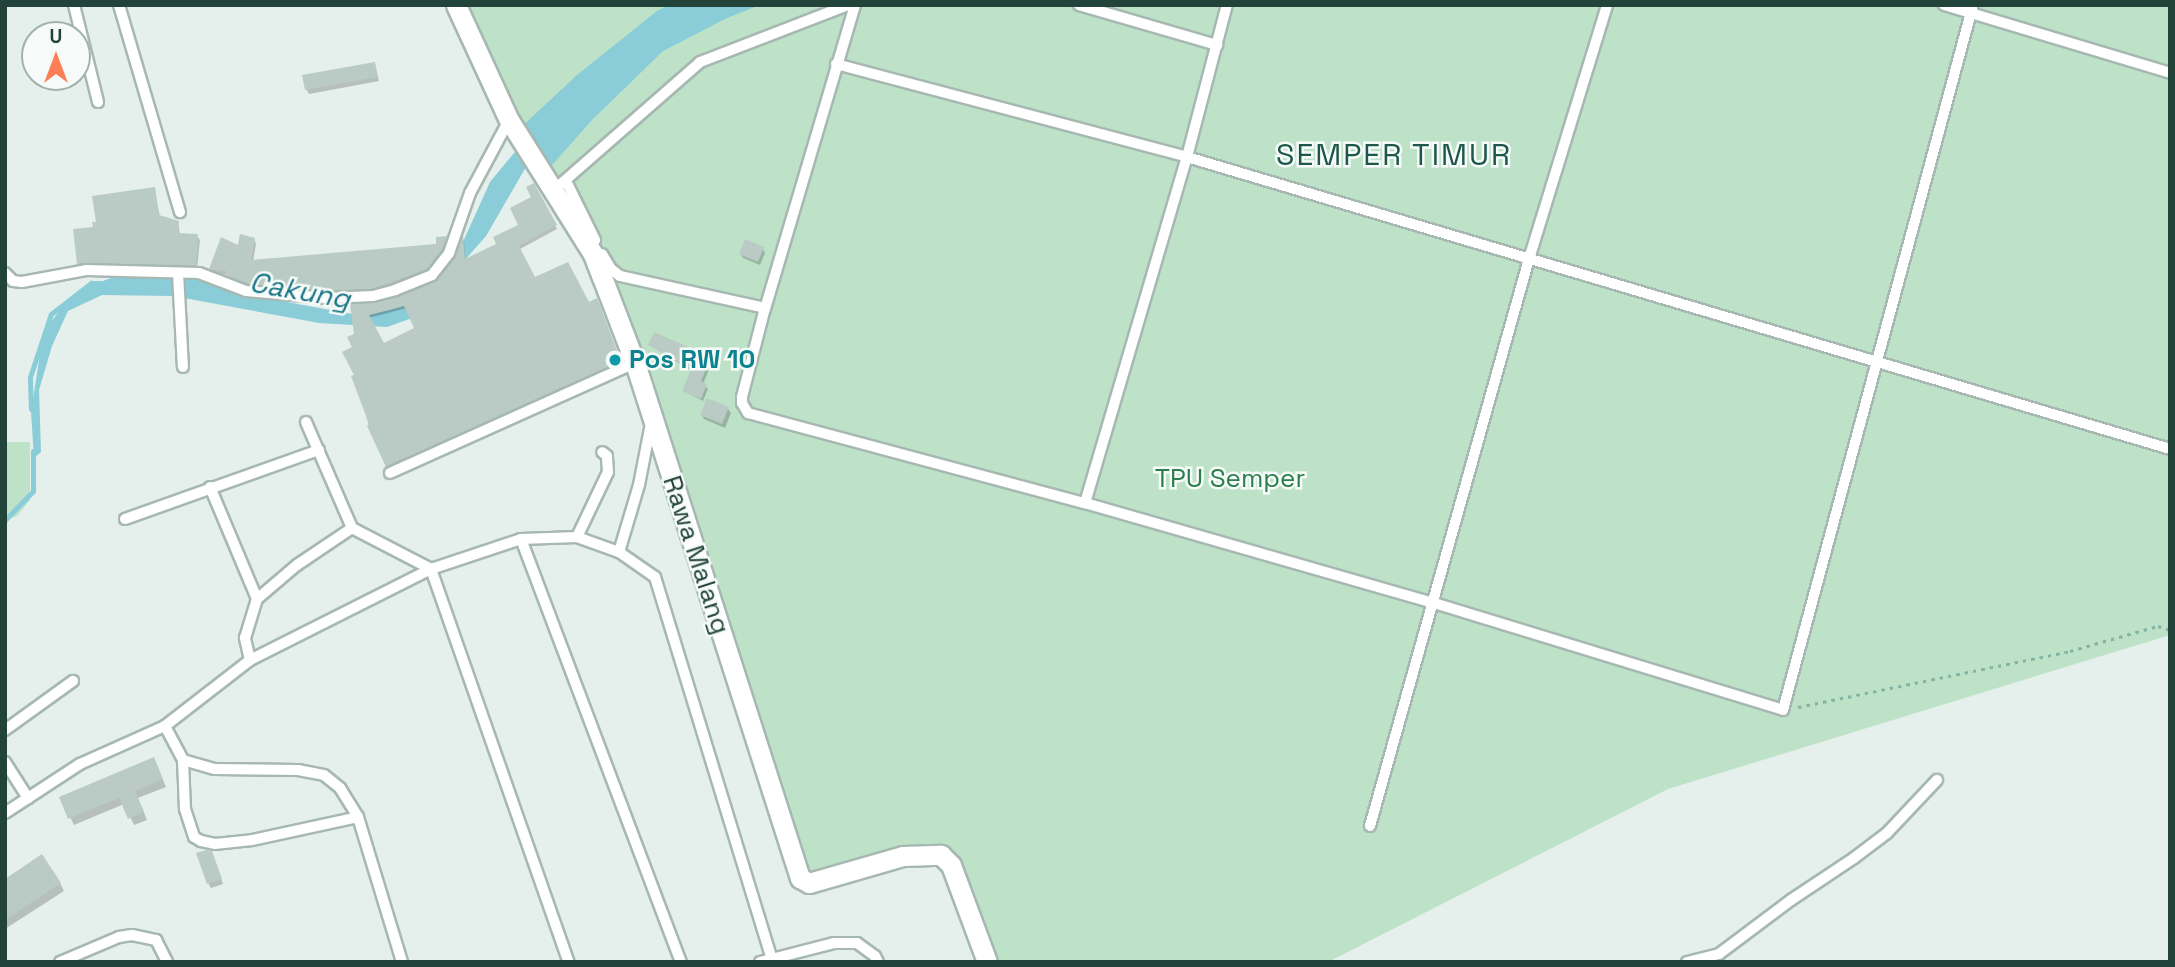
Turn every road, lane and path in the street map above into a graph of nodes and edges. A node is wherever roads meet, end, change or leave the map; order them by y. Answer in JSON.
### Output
{"nodes":[{"id":1,"x":74,"y":5,"type":"edge"},
{"id":2,"x":119,"y":5,"type":"edge"},
{"id":3,"x":456,"y":5,"type":"edge"},
{"id":4,"x":848,"y":5,"type":"edge"},
{"id":5,"x":855,"y":5,"type":"edge"},
{"id":6,"x":1079,"y":5,"type":"edge"},
{"id":7,"x":1227,"y":5,"type":"edge"},
{"id":8,"x":1607,"y":5,"type":"edge"},
{"id":9,"x":1944,"y":5,"type":"edge"},
{"id":10,"x":1972,"y":9,"type":"edge"},
{"id":11,"x":1217,"y":45,"type":"junction"},
{"id":12,"x":836,"y":64,"type":"junction"},
{"id":13,"x":2170,"y":73,"type":"edge"},
{"id":14,"x":98,"y":102,"type":"dead end"},
{"id":15,"x":512,"y":124,"type":"junction"},
{"id":16,"x":1187,"y":157,"type":"junction"},
{"id":17,"x":555,"y":182,"type":"junction"},
{"id":18,"x":180,"y":212,"type":"dead end"},
{"id":19,"x":1529,"y":259,"type":"junction"},
{"id":20,"x":5,"y":273,"type":"edge"},
{"id":21,"x":178,"y":276,"type":"junction"},
{"id":22,"x":765,"y":308,"type":"junction"},
{"id":23,"x":1879,"y":361,"type":"junction"},
{"id":24,"x":635,"y":363,"type":"junction"},
{"id":25,"x":183,"y":368,"type":"dead end"},
{"id":26,"x":652,"y":416,"type":"junction"},
{"id":27,"x":306,"y":422,"type":"dead end"},
{"id":28,"x":2170,"y":449,"type":"edge"},
{"id":29,"x":319,"y":450,"type":"junction"},
{"id":30,"x":602,"y":452,"type":"dead end"},
{"id":31,"x":390,"y":473,"type":"dead end"},
{"id":32,"x":210,"y":487,"type":"junction"},
{"id":33,"x":1085,"y":503,"type":"junction"},
{"id":34,"x":125,"y":520,"type":"dead end"},
{"id":35,"x":352,"y":528,"type":"junction"},
{"id":36,"x":578,"y":537,"type":"junction"},
{"id":37,"x":521,"y":539,"type":"junction"},
{"id":38,"x":619,"y":552,"type":"junction"},
{"id":39,"x":431,"y":569,"type":"junction"},
{"id":40,"x":257,"y":599,"type":"junction"},
{"id":41,"x":1434,"y":603,"type":"junction"},
{"id":42,"x":2170,"y":630,"type":"edge"},
{"id":43,"x":250,"y":660,"type":"junction"},
{"id":44,"x":73,"y":681,"type":"dead end"},
{"id":45,"x":1783,"y":710,"type":"junction"},
{"id":46,"x":165,"y":726,"type":"junction"},
{"id":47,"x":5,"y":730,"type":"edge"},
{"id":48,"x":183,"y":761,"type":"junction"},
{"id":49,"x":5,"y":762,"type":"edge"},
{"id":50,"x":1937,"y":780,"type":"dead end"},
{"id":51,"x":28,"y":798,"type":"junction"},
{"id":52,"x":5,"y":813,"type":"edge"},
{"id":53,"x":358,"y":817,"type":"junction"},
{"id":54,"x":1370,"y":826,"type":"dead end"},
{"id":55,"x":772,"y":960,"type":"edge"},
{"id":56,"x":60,"y":962,"type":"edge"},
{"id":57,"x":167,"y":962,"type":"edge"},
{"id":58,"x":402,"y":962,"type":"edge"},
{"id":59,"x":569,"y":962,"type":"edge"},
{"id":60,"x":681,"y":962,"type":"edge"},
{"id":61,"x":760,"y":962,"type":"edge"},
{"id":62,"x":878,"y":962,"type":"edge"},
{"id":63,"x":987,"y":962,"type":"edge"},
{"id":64,"x":1687,"y":962,"type":"edge"}],
"edges":[{"from":1,"to":14,"type":"lane"},
{"from":2,"to":18,"type":"lane"},
{"from":3,"to":15,"type":"street","name":"Rawa Malang"},
{"from":4,"to":17,"type":"lane"},
{"from":5,"to":12,"type":"lane"},
{"from":6,"to":11,"type":"lane"},
{"from":7,"to":11,"type":"lane"},
{"from":8,"to":19,"type":"lane"},
{"from":9,"to":10,"type":"lane"},
{"from":10,"to":13,"type":"lane"},
{"from":10,"to":23,"type":"lane"},
{"from":11,"to":16,"type":"lane"},
{"from":12,"to":16,"type":"lane"},
{"from":12,"to":22,"type":"lane"},
{"from":15,"to":17,"type":"street","name":"Rawa Malang"},
{"from":15,"to":21,"type":"lane"},
{"from":16,"to":19,"type":"lane"},
{"from":16,"to":33,"type":"lane"},
{"from":17,"to":22,"type":"lane"},
{"from":17,"to":24,"type":"street","name":"Rawa Malang"},
{"from":19,"to":23,"type":"lane"},
{"from":19,"to":41,"type":"lane"},
{"from":20,"to":21,"type":"lane"},
{"from":21,"to":25,"type":"lane"},
{"from":22,"to":33,"type":"lane"},
{"from":23,"to":28,"type":"lane"},
{"from":23,"to":45,"type":"lane"},
{"from":24,"to":26,"type":"street","name":"Rawa Malang"},
{"from":24,"to":31,"type":"lane"},
{"from":26,"to":38,"type":"lane"},
{"from":26,"to":63,"type":"street","name":"Rawa Malang"},
{"from":27,"to":29,"type":"lane"},
{"from":29,"to":32,"type":"lane"},
{"from":29,"to":35,"type":"lane"},
{"from":30,"to":36,"type":"lane"},
{"from":32,"to":34,"type":"lane"},
{"from":32,"to":40,"type":"lane"},
{"from":33,"to":41,"type":"lane"},
{"from":35,"to":39,"type":"lane"},
{"from":35,"to":40,"type":"lane"},
{"from":36,"to":37,"type":"lane"},
{"from":36,"to":38,"type":"lane"},
{"from":37,"to":39,"type":"lane"},
{"from":37,"to":60,"type":"lane"},
{"from":38,"to":55,"type":"lane"},
{"from":39,"to":43,"type":"lane"},
{"from":39,"to":59,"type":"lane"},
{"from":40,"to":43,"type":"lane"},
{"from":41,"to":45,"type":"lane"},
{"from":41,"to":54,"type":"lane"},
{"from":42,"to":45,"type":"path"},
{"from":43,"to":46,"type":"lane"},
{"from":44,"to":47,"type":"lane"},
{"from":46,"to":48,"type":"lane"},
{"from":46,"to":51,"type":"lane"},
{"from":48,"to":53,"type":"lane"},
{"from":48,"to":53,"type":"lane"},
{"from":49,"to":51,"type":"lane"},
{"from":50,"to":64,"type":"lane"},
{"from":51,"to":52,"type":"lane"},
{"from":53,"to":58,"type":"lane"},
{"from":55,"to":61,"type":"lane"},
{"from":55,"to":62,"type":"lane"},
{"from":56,"to":57,"type":"lane"}]}
